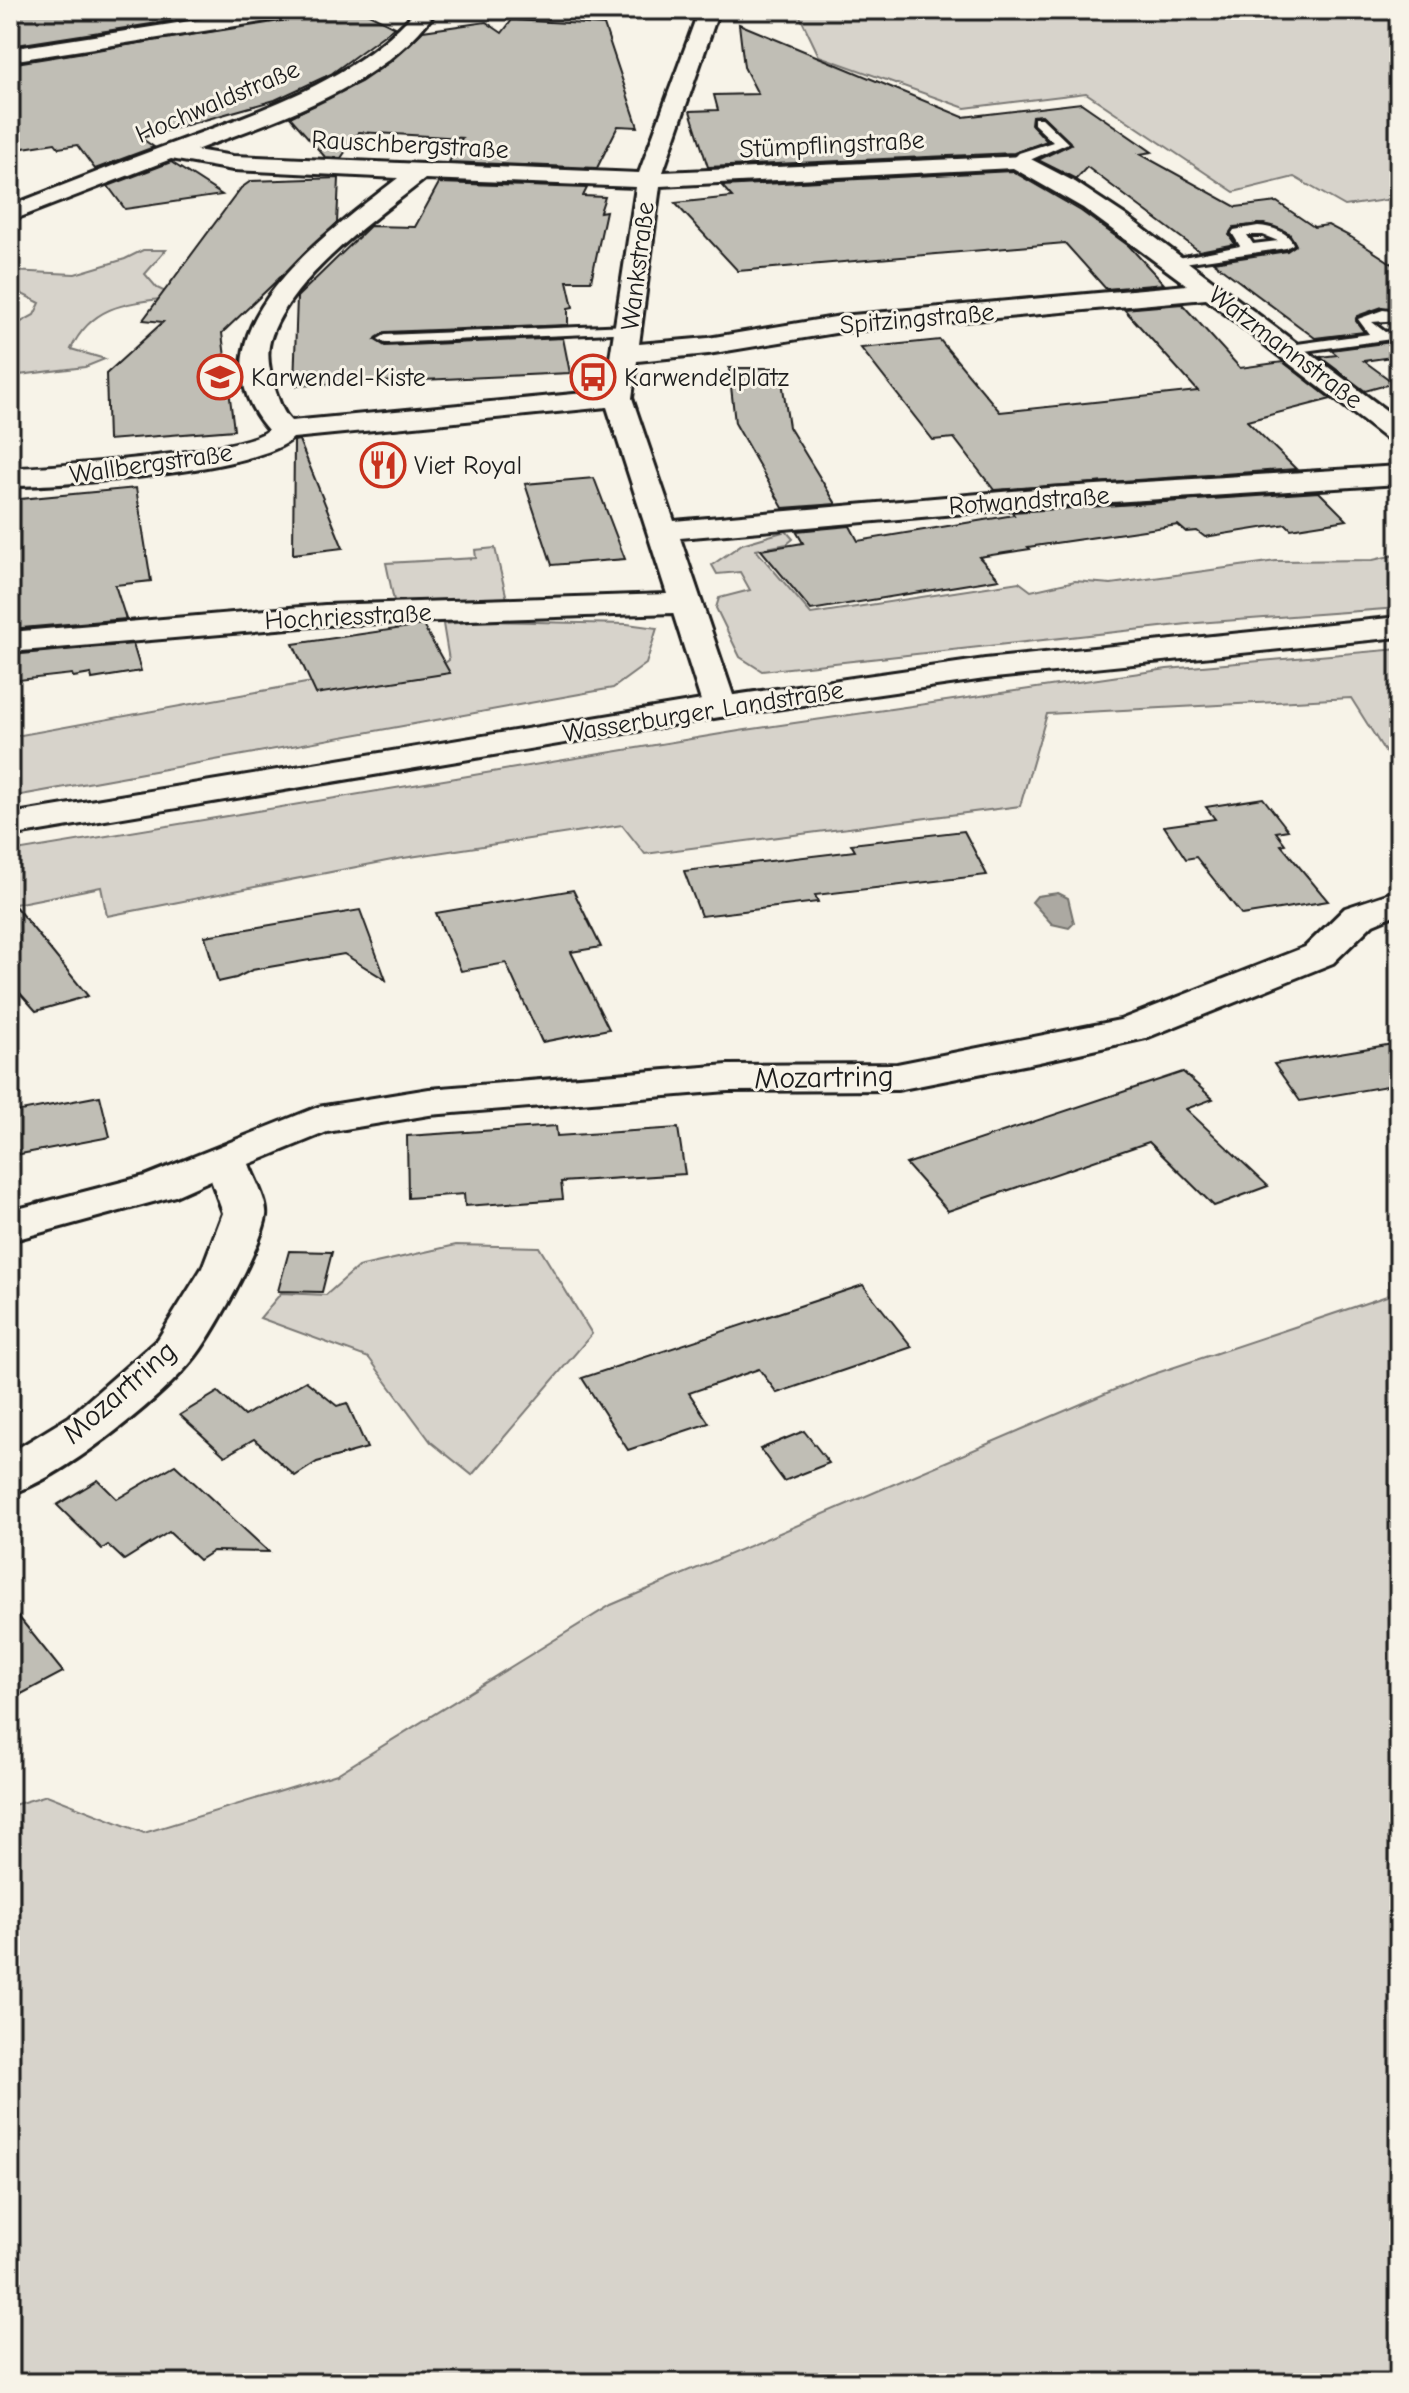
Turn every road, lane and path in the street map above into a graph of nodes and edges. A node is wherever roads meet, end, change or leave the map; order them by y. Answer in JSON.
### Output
{"nodes":[{"id":1,"x":300,"y":10,"type":"edge"},
{"id":2,"x":427,"y":10,"type":"edge"},
{"id":3,"x":709,"y":10,"type":"edge"},
{"id":4,"x":10,"y":55,"type":"edge"},
{"id":5,"x":1038,"y":121,"type":"dead end"},
{"id":6,"x":170,"y":152,"type":"junction"},
{"id":7,"x":1017,"y":161,"type":"junction"},
{"id":8,"x":417,"y":174,"type":"junction"},
{"id":9,"x":649,"y":178,"type":"junction"},
{"id":10,"x":10,"y":214,"type":"edge"},
{"id":11,"x":1249,"y":249,"type":"dead end"},
{"id":12,"x":1170,"y":261,"type":"junction"},
{"id":13,"x":1210,"y":291,"type":"junction"},
{"id":14,"x":1399,"y":316,"type":"edge"},
{"id":15,"x":1399,"y":334,"type":"edge"},
{"id":16,"x":1381,"y":336,"type":"junction"},
{"id":17,"x":385,"y":339,"type":"dead end"},
{"id":18,"x":628,"y":341,"type":"junction"},
{"id":19,"x":1290,"y":349,"type":"junction"},
{"id":20,"x":618,"y":398,"type":"junction"},
{"id":21,"x":285,"y":430,"type":"junction"},
{"id":22,"x":1399,"y":435,"type":"edge"},
{"id":23,"x":1399,"y":475,"type":"edge"},
{"id":24,"x":10,"y":477,"type":"edge"},
{"id":25,"x":660,"y":531,"type":"junction"},
{"id":26,"x":686,"y":603,"type":"junction"},
{"id":27,"x":1399,"y":627,"type":"edge"},
{"id":28,"x":10,"y":642,"type":"edge"},
{"id":29,"x":720,"y":707,"type":"junction"},
{"id":30,"x":10,"y":825,"type":"edge"},
{"id":31,"x":1396,"y":901,"type":"dead end"},
{"id":32,"x":225,"y":1158,"type":"junction"},
{"id":33,"x":10,"y":1226,"type":"edge"},
{"id":34,"x":10,"y":1476,"type":"edge"}],
"edges":[{"from":1,"to":4,"type":"street"},
{"from":2,"to":6,"type":"street","name":"Hochwaldstraße"},
{"from":3,"to":9,"type":"street","name":"Wankstraße"},
{"from":5,"to":7,"type":"lane"},
{"from":6,"to":8,"type":"street","name":"Rauschbergstraße"},
{"from":6,"to":10,"type":"street","name":"Hochwaldstraße"},
{"from":7,"to":9,"type":"street","name":"Stümpflingstraße"},
{"from":7,"to":12,"type":"street","name":"Watzmannstraße"},
{"from":8,"to":9,"type":"street","name":"Rauschbergstraße"},
{"from":8,"to":21,"type":"street"},
{"from":9,"to":18,"type":"street","name":"Wankstraße"},
{"from":11,"to":12,"type":"lane","name":"Watzmannstraße"},
{"from":12,"to":13,"type":"street","name":"Watzmannstraße"},
{"from":13,"to":18,"type":"street","name":"Spitzingstraße"},
{"from":13,"to":19,"type":"street","name":"Watzmannstraße"},
{"from":14,"to":16,"type":"lane"},
{"from":15,"to":16,"type":"lane"},
{"from":16,"to":19,"type":"lane"},
{"from":17,"to":18,"type":"lane"},
{"from":18,"to":20,"type":"street","name":"Wankstraße"},
{"from":19,"to":22,"type":"street","name":"Watzmannstraße"},
{"from":20,"to":21,"type":"street"},
{"from":20,"to":25,"type":"street","name":"Wankstraße"},
{"from":21,"to":24,"type":"street","name":"Wallbergstraße"},
{"from":23,"to":25,"type":"street","name":"Rotwandstraße"},
{"from":25,"to":26,"type":"street","name":"Wankstraße"},
{"from":26,"to":28,"type":"street","name":"Hochriesstraße"},
{"from":26,"to":29,"type":"street","name":"Wankstraße"},
{"from":27,"to":29,"type":"street","name":"Wasserburger Landstraße"},
{"from":29,"to":30,"type":"street","name":"Wasserburger Landstraße"},
{"from":31,"to":32,"type":"street","name":"Mozartring"},
{"from":32,"to":33,"type":"street","name":"Mozartring"},
{"from":32,"to":34,"type":"street","name":"Mozartring"}]}
